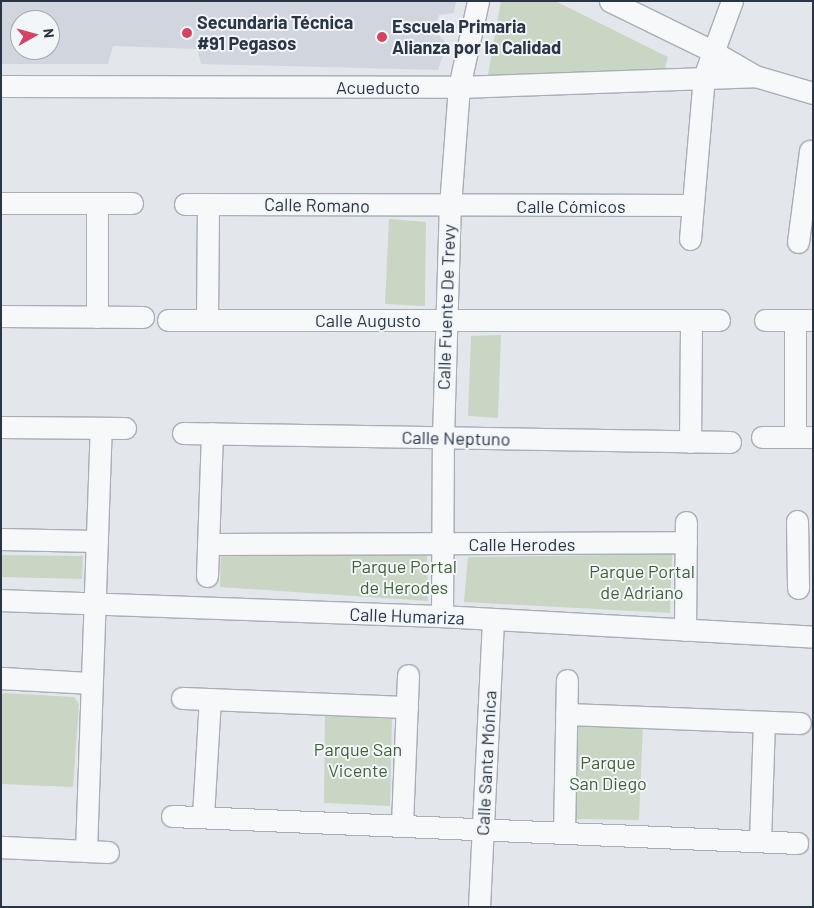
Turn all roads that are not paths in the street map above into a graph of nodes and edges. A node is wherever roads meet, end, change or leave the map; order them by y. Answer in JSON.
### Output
{"nodes":[{"id":1,"x":478,"y":1,"type":"edge"},
{"id":2,"x":610,"y":1,"type":"edge"},
{"id":3,"x":732,"y":1,"type":"edge"},
{"id":4,"x":712,"y":51,"type":"junction"},
{"id":5,"x":755,"y":76,"type":"junction"},
{"id":6,"x":704,"y":77,"type":"junction"},
{"id":7,"x":1,"y":86,"type":"edge"},
{"id":8,"x":459,"y":86,"type":"junction"},
{"id":9,"x":813,"y":94,"type":"edge"},
{"id":10,"x":810,"y":151,"type":"dead end"},
{"id":11,"x":1,"y":203,"type":"edge"},
{"id":12,"x":96,"y":203,"type":"junction"},
{"id":13,"x":132,"y":203,"type":"dead end"},
{"id":14,"x":184,"y":204,"type":"dead end"},
{"id":15,"x":208,"y":204,"type":"junction"},
{"id":16,"x":692,"y":205,"type":"junction"},
{"id":17,"x":450,"y":206,"type":"junction"},
{"id":18,"x":807,"y":211,"type":"edge"},
{"id":19,"x":690,"y":239,"type":"dead end"},
{"id":20,"x":798,"y":242,"type":"dead end"},
{"id":21,"x":1,"y":316,"type":"edge"},
{"id":22,"x":97,"y":317,"type":"junction"},
{"id":23,"x":143,"y":317,"type":"dead end"},
{"id":24,"x":168,"y":320,"type":"dead end"},
{"id":25,"x":207,"y":320,"type":"junction"},
{"id":26,"x":445,"y":320,"type":"junction"},
{"id":27,"x":691,"y":320,"type":"junction"},
{"id":28,"x":719,"y":320,"type":"dead end"},
{"id":29,"x":765,"y":320,"type":"dead end"},
{"id":30,"x":804,"y":320,"type":"edge"},
{"id":31,"x":1,"y":427,"type":"edge"},
{"id":32,"x":101,"y":428,"type":"junction"},
{"id":33,"x":125,"y":428,"type":"dead end"},
{"id":34,"x":183,"y":433,"type":"dead end"},
{"id":35,"x":212,"y":434,"type":"junction"},
{"id":36,"x":443,"y":437,"type":"junction"},
{"id":37,"x":762,"y":437,"type":"dead end"},
{"id":38,"x":804,"y":437,"type":"edge"},
{"id":39,"x":690,"y":442,"type":"junction"},
{"id":40,"x":730,"y":442,"type":"dead end"},
{"id":41,"x":797,"y":520,"type":"dead end"},
{"id":42,"x":1,"y":539,"type":"edge"},
{"id":43,"x":97,"y":541,"type":"junction"},
{"id":44,"x":208,"y":544,"type":"junction"},
{"id":45,"x":444,"y":544,"type":"junction"},
{"id":46,"x":805,"y":551,"type":"edge"},
{"id":47,"x":207,"y":576,"type":"dead end"},
{"id":48,"x":798,"y":588,"type":"dead end"},
{"id":49,"x":1,"y":600,"type":"edge"},
{"id":50,"x":96,"y":604,"type":"junction"},
{"id":51,"x":442,"y":616,"type":"junction"},
{"id":52,"x":494,"y":619,"type":"junction"},
{"id":53,"x":685,"y":630,"type":"junction"},
{"id":54,"x":813,"y":637,"type":"edge"},
{"id":55,"x":408,"y":675,"type":"dead end"},
{"id":56,"x":1,"y":678,"type":"edge"},
{"id":57,"x":567,"y":680,"type":"dead end"},
{"id":58,"x":91,"y":683,"type":"junction"},
{"id":59,"x":182,"y":698,"type":"dead end"},
{"id":60,"x":210,"y":699,"type":"junction"},
{"id":61,"x":407,"y":707,"type":"junction"},
{"id":62,"x":566,"y":714,"type":"junction"},
{"id":63,"x":764,"y":722,"type":"junction"},
{"id":64,"x":800,"y":723,"type":"dead end"},
{"id":65,"x":172,"y":816,"type":"dead end"},
{"id":66,"x":203,"y":816,"type":"junction"},
{"id":67,"x":402,"y":825,"type":"junction"},
{"id":68,"x":483,"y":829,"type":"junction"},
{"id":69,"x":564,"y":833,"type":"junction"},
{"id":70,"x":760,"y":841,"type":"junction"},
{"id":71,"x":797,"y":843,"type":"dead end"},
{"id":72,"x":1,"y":847,"type":"edge"},
{"id":73,"x":86,"y":851,"type":"junction"},
{"id":74,"x":108,"y":852,"type":"dead end"},
{"id":75,"x":479,"y":907,"type":"edge"}],
"edges":[{"from":1,"to":8,"type":"street","name":"Calle Fuente De Trevy"},
{"from":2,"to":4,"type":"street"},
{"from":3,"to":4,"type":"street"},
{"from":4,"to":5,"type":"street"},
{"from":4,"to":6,"type":"street"},
{"from":5,"to":6,"type":"street","name":"Acueducto"},
{"from":5,"to":9,"type":"street"},
{"from":6,"to":8,"type":"street","name":"Acueducto"},
{"from":6,"to":16,"type":"street"},
{"from":7,"to":8,"type":"street","name":"Acueducto"},
{"from":8,"to":17,"type":"street","name":"Calle Fuente De Trevy"},
{"from":10,"to":18,"type":"street"},
{"from":11,"to":12,"type":"street"},
{"from":12,"to":13,"type":"street"},
{"from":12,"to":22,"type":"street"},
{"from":14,"to":15,"type":"street","name":"Calle Romano"},
{"from":15,"to":17,"type":"street","name":"Calle Romano"},
{"from":15,"to":25,"type":"street"},
{"from":16,"to":17,"type":"street","name":"Calle Cómicos"},
{"from":16,"to":19,"type":"street"},
{"from":17,"to":26,"type":"street","name":"Calle Fuente De Trevy"},
{"from":18,"to":20,"type":"street"},
{"from":21,"to":22,"type":"street"},
{"from":22,"to":23,"type":"street"},
{"from":24,"to":25,"type":"street","name":"Calle Augusto"},
{"from":25,"to":26,"type":"street","name":"Calle Augusto"},
{"from":26,"to":27,"type":"street","name":"Calle Augusto"},
{"from":26,"to":36,"type":"street","name":"Calle Fuente De Trevy"},
{"from":27,"to":28,"type":"street","name":"Calle Augusto"},
{"from":27,"to":39,"type":"street"},
{"from":29,"to":30,"type":"street"},
{"from":30,"to":38,"type":"street"},
{"from":31,"to":32,"type":"street"},
{"from":32,"to":33,"type":"street"},
{"from":32,"to":43,"type":"street"},
{"from":34,"to":35,"type":"street","name":"Calle Neptuno"},
{"from":35,"to":36,"type":"street","name":"Calle Neptuno"},
{"from":35,"to":44,"type":"street"},
{"from":36,"to":39,"type":"street","name":"Calle Neptuno"},
{"from":36,"to":45,"type":"street","name":"Calle Fuente De Trevy"},
{"from":37,"to":38,"type":"street"},
{"from":39,"to":40,"type":"street","name":"Calle Neptuno"},
{"from":41,"to":46,"type":"street"},
{"from":42,"to":43,"type":"street"},
{"from":43,"to":50,"type":"street"},
{"from":44,"to":45,"type":"street","name":"Calle Herodes"},
{"from":44,"to":47,"type":"street"},
{"from":45,"to":51,"type":"street","name":"Calle Fuente De Trevy"},
{"from":45,"to":53,"type":"street","name":"Calle Herodes"},
{"from":46,"to":48,"type":"street"},
{"from":49,"to":50,"type":"street","name":"Calle Humariza"},
{"from":50,"to":51,"type":"street","name":"Calle Humariza"},
{"from":50,"to":58,"type":"street"},
{"from":51,"to":52,"type":"street","name":"Calle Humariza"},
{"from":52,"to":53,"type":"street","name":"Calle Humariza"},
{"from":52,"to":68,"type":"street","name":"Calle Santa Mónica"},
{"from":53,"to":54,"type":"street","name":"Calle Humariza"},
{"from":55,"to":61,"type":"street"},
{"from":56,"to":58,"type":"street"},
{"from":57,"to":62,"type":"street"},
{"from":58,"to":73,"type":"street"},
{"from":59,"to":60,"type":"street"},
{"from":60,"to":61,"type":"street"},
{"from":60,"to":66,"type":"street"},
{"from":61,"to":67,"type":"street"},
{"from":62,"to":63,"type":"street"},
{"from":62,"to":69,"type":"street"},
{"from":63,"to":64,"type":"street"},
{"from":63,"to":70,"type":"street"},
{"from":65,"to":66,"type":"street"},
{"from":66,"to":67,"type":"street"},
{"from":67,"to":68,"type":"street"},
{"from":68,"to":69,"type":"street"},
{"from":68,"to":75,"type":"street","name":"Calle Santa Mónica"},
{"from":69,"to":70,"type":"street"},
{"from":70,"to":71,"type":"street"},
{"from":72,"to":73,"type":"street"},
{"from":73,"to":74,"type":"street"}]}
